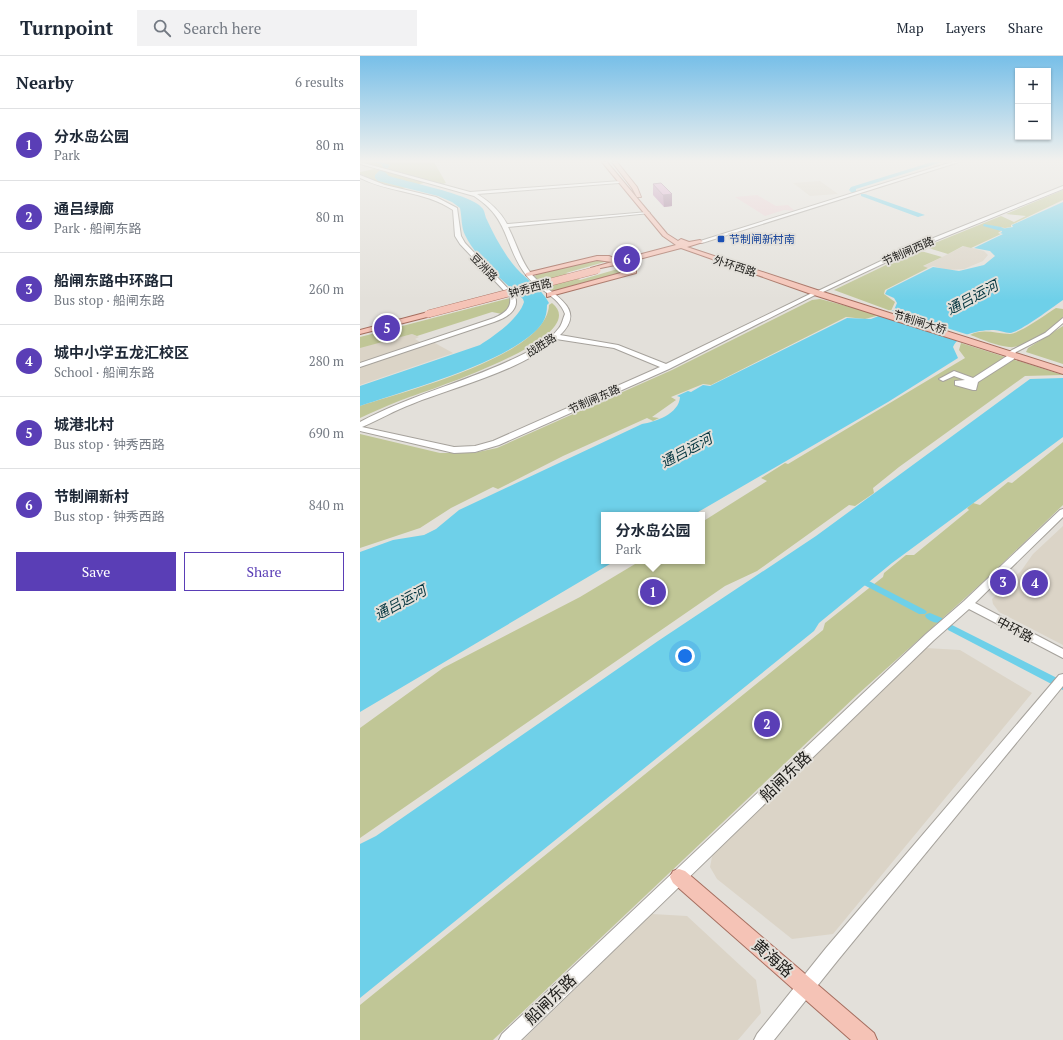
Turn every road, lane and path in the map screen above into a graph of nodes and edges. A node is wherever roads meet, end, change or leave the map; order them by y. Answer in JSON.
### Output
{"nodes":[{"id":1,"x":454,"y":208,"type":"edge"},
{"id":2,"x":494,"y":208,"type":"edge"},
{"id":3,"x":644,"y":208,"type":"edge"},
{"id":4,"x":646,"y":208,"type":"edge"},
{"id":5,"x":809,"y":208,"type":"edge"},
{"id":6,"x":1012,"y":208,"type":"edge"},
{"id":7,"x":648,"y":213,"type":"junction"},
{"id":8,"x":505,"y":226,"type":"junction"},
{"id":9,"x":700,"y":242,"type":"joint"},
{"id":10,"x":686,"y":246,"type":"junction"},
{"id":11,"x":621,"y":263,"type":"junction"},
{"id":12,"x":528,"y":274,"type":"junction"},
{"id":13,"x":818,"y":292,"type":"junction"},
{"id":14,"x":550,"y":295,"type":"junction"},
{"id":15,"x":853,"y":303,"type":"joint"},
{"id":16,"x":1063,"y":320,"type":"edge"},
{"id":17,"x":360,"y":331,"type":"edge"},
{"id":18,"x":558,"y":337,"type":"junction"},
{"id":19,"x":1012,"y":353,"type":"junction"},
{"id":20,"x":360,"y":365,"type":"edge"},
{"id":21,"x":1063,"y":366,"type":"edge"},
{"id":22,"x":666,"y":367,"type":"junction"},
{"id":23,"x":1063,"y":371,"type":"edge"},
{"id":24,"x":942,"y":379,"type":"dead end"},
{"id":25,"x":360,"y":425,"type":"edge"},
{"id":26,"x":360,"y":429,"type":"edge"},
{"id":27,"x":1063,"y":512,"type":"edge"},
{"id":28,"x":968,"y":604,"type":"junction"},
{"id":29,"x":1063,"y":654,"type":"edge"},
{"id":30,"x":1060,"y":683,"type":"edge"},
{"id":31,"x":679,"y":877,"type":"junction"},
{"id":32,"x":806,"y":987,"type":"junction"},
{"id":33,"x":508,"y":1040,"type":"edge"},
{"id":34,"x":763,"y":1040,"type":"edge"},
{"id":35,"x":867,"y":1040,"type":"edge"}],
"edges":[{"from":1,"to":20,"type":"street","name":"豆洲路"},
{"from":2,"to":8,"type":"street","name":"战胜路"},
{"from":3,"to":7,"type":"main road","name":"外环西路"},
{"from":4,"to":10,"type":"main road","name":"外环西路"},
{"from":5,"to":9,"type":"street","name":"钟秀西路"},
{"from":6,"to":13,"type":"street","name":"节制闸西路"},
{"from":7,"to":8,"type":"street"},
{"from":7,"to":10,"type":"main road","name":"外环西路"},
{"from":8,"to":12,"type":"street","name":"战胜路"},
{"from":9,"to":10,"type":"main road","name":"钟秀西路"},
{"from":10,"to":11,"type":"main road","name":"钟秀西路"},
{"from":10,"to":13,"type":"main road","name":"外环西路"},
{"from":11,"to":12,"type":"main road"},
{"from":11,"to":14,"type":"main road"},
{"from":11,"to":17,"type":"main road","name":"钟秀西路","bridge":true},
{"from":12,"to":14,"type":"street","name":"战胜路"},
{"from":13,"to":15,"type":"main road","name":"外环西路"},
{"from":13,"to":22,"type":"street","name":"节制闸东路"},
{"from":14,"to":18,"type":"street","name":"战胜路"},
{"from":15,"to":19,"type":"main road","name":"节制闸大桥"},
{"from":16,"to":19,"type":"street"},
{"from":18,"to":22,"type":"street"},
{"from":18,"to":25,"type":"street","name":"战胜路"},
{"from":19,"to":21,"type":"main road"},
{"from":19,"to":23,"type":"main road"},
{"from":19,"to":24,"type":"street"},
{"from":22,"to":26,"type":"street","name":"节制闸东路"},
{"from":27,"to":28,"type":"street","name":"船闸东路"},
{"from":28,"to":29,"type":"street","name":"中环路"},
{"from":28,"to":31,"type":"street","name":"船闸东路"},
{"from":30,"to":32,"type":"street"},
{"from":31,"to":32,"type":"main road","name":"黄海路"},
{"from":31,"to":33,"type":"street","name":"船闸东路"},
{"from":32,"to":34,"type":"street"},
{"from":32,"to":35,"type":"main road","name":"黄海路"}]}
